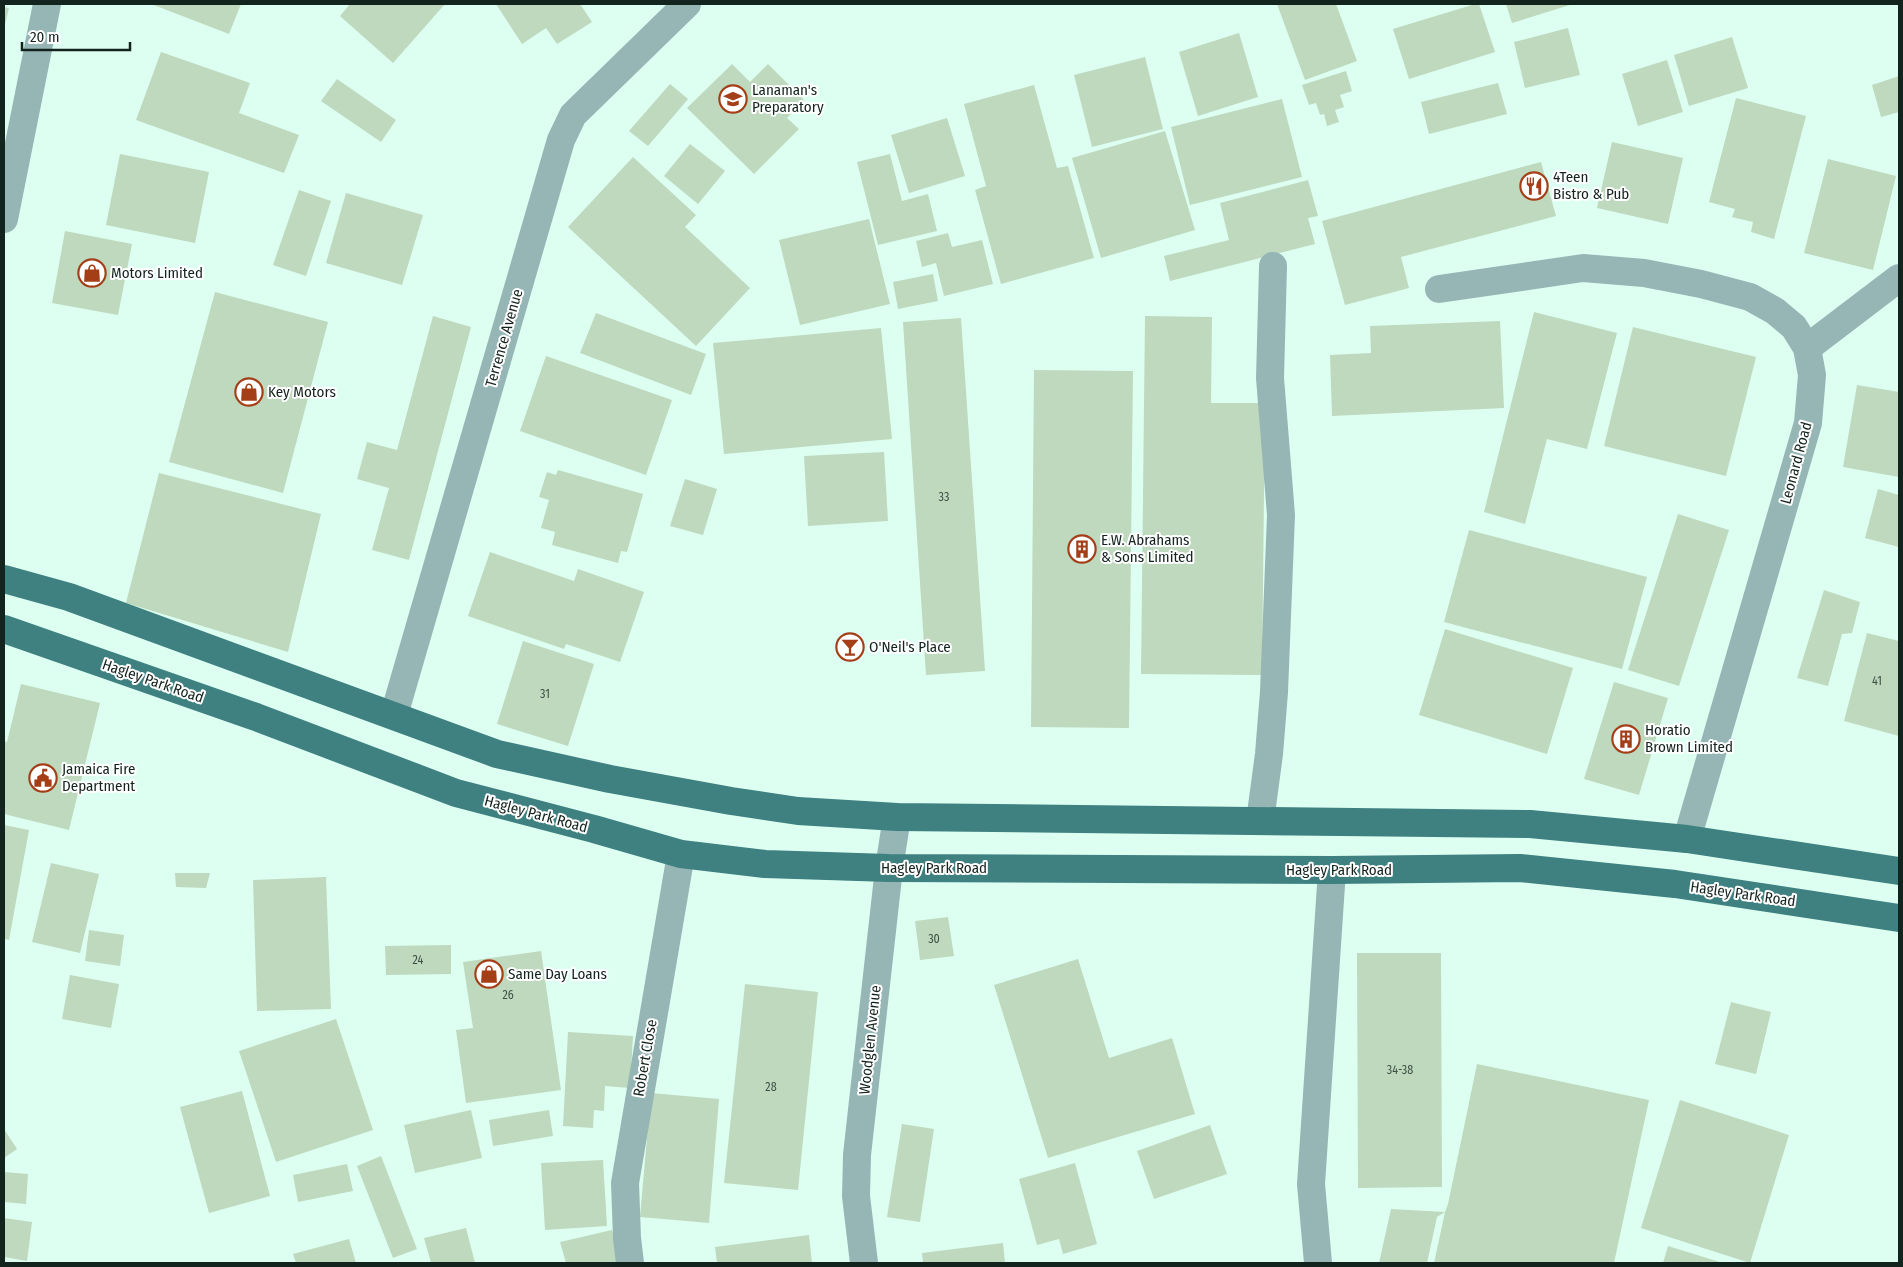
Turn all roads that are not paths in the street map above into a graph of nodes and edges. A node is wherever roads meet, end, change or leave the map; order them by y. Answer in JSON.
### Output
{"nodes":[{"id":1,"x":46,"y":4,"type":"edge"},
{"id":2,"x":687,"y":4,"type":"edge"},
{"id":3,"x":4,"y":219,"type":"edge"},
{"id":4,"x":1273,"y":266,"type":"dead end"},
{"id":5,"x":1899,"y":278,"type":"edge"},
{"id":6,"x":1439,"y":289,"type":"dead end"},
{"id":7,"x":1808,"y":348,"type":"junction"},
{"id":8,"x":4,"y":579,"type":"edge"},
{"id":9,"x":4,"y":630,"type":"edge"},
{"id":10,"x":394,"y":715,"type":"junction"},
{"id":11,"x":897,"y":817,"type":"junction"},
{"id":12,"x":1260,"y":822,"type":"junction"},
{"id":13,"x":1687,"y":839,"type":"junction"},
{"id":14,"x":680,"y":854,"type":"junction"},
{"id":15,"x":889,"y":868,"type":"junction"},
{"id":16,"x":1332,"y":870,"type":"junction"},
{"id":17,"x":1899,"y":871,"type":"edge"},
{"id":18,"x":1899,"y":918,"type":"edge"},
{"id":19,"x":630,"y":1263,"type":"edge"},
{"id":20,"x":864,"y":1263,"type":"edge"},
{"id":21,"x":1318,"y":1263,"type":"edge"}],
"edges":[{"from":1,"to":3,"type":"street"},
{"from":2,"to":10,"type":"street","name":"Terrence Avenue"},
{"from":4,"to":12,"type":"street"},
{"from":5,"to":7,"type":"street"},
{"from":6,"to":7,"type":"street","name":"Leonard Road"},
{"from":7,"to":13,"type":"street","name":"Leonard Road"},
{"from":8,"to":10,"type":"main road"},
{"from":9,"to":14,"type":"main road","name":"Hagley Park Road"},
{"from":10,"to":11,"type":"main road"},
{"from":11,"to":12,"type":"main road"},
{"from":11,"to":15,"type":"street","name":"Woodglen Avenue"},
{"from":12,"to":13,"type":"main road"},
{"from":13,"to":17,"type":"main road"},
{"from":14,"to":15,"type":"main road","name":"Hagley Park Road"},
{"from":14,"to":19,"type":"street","name":"Robert Close"},
{"from":15,"to":16,"type":"main road","name":"Hagley Park Road"},
{"from":15,"to":20,"type":"street","name":"Woodglen Avenue"},
{"from":16,"to":18,"type":"main road","name":"Hagley Park Road"},
{"from":16,"to":21,"type":"street"}]}
